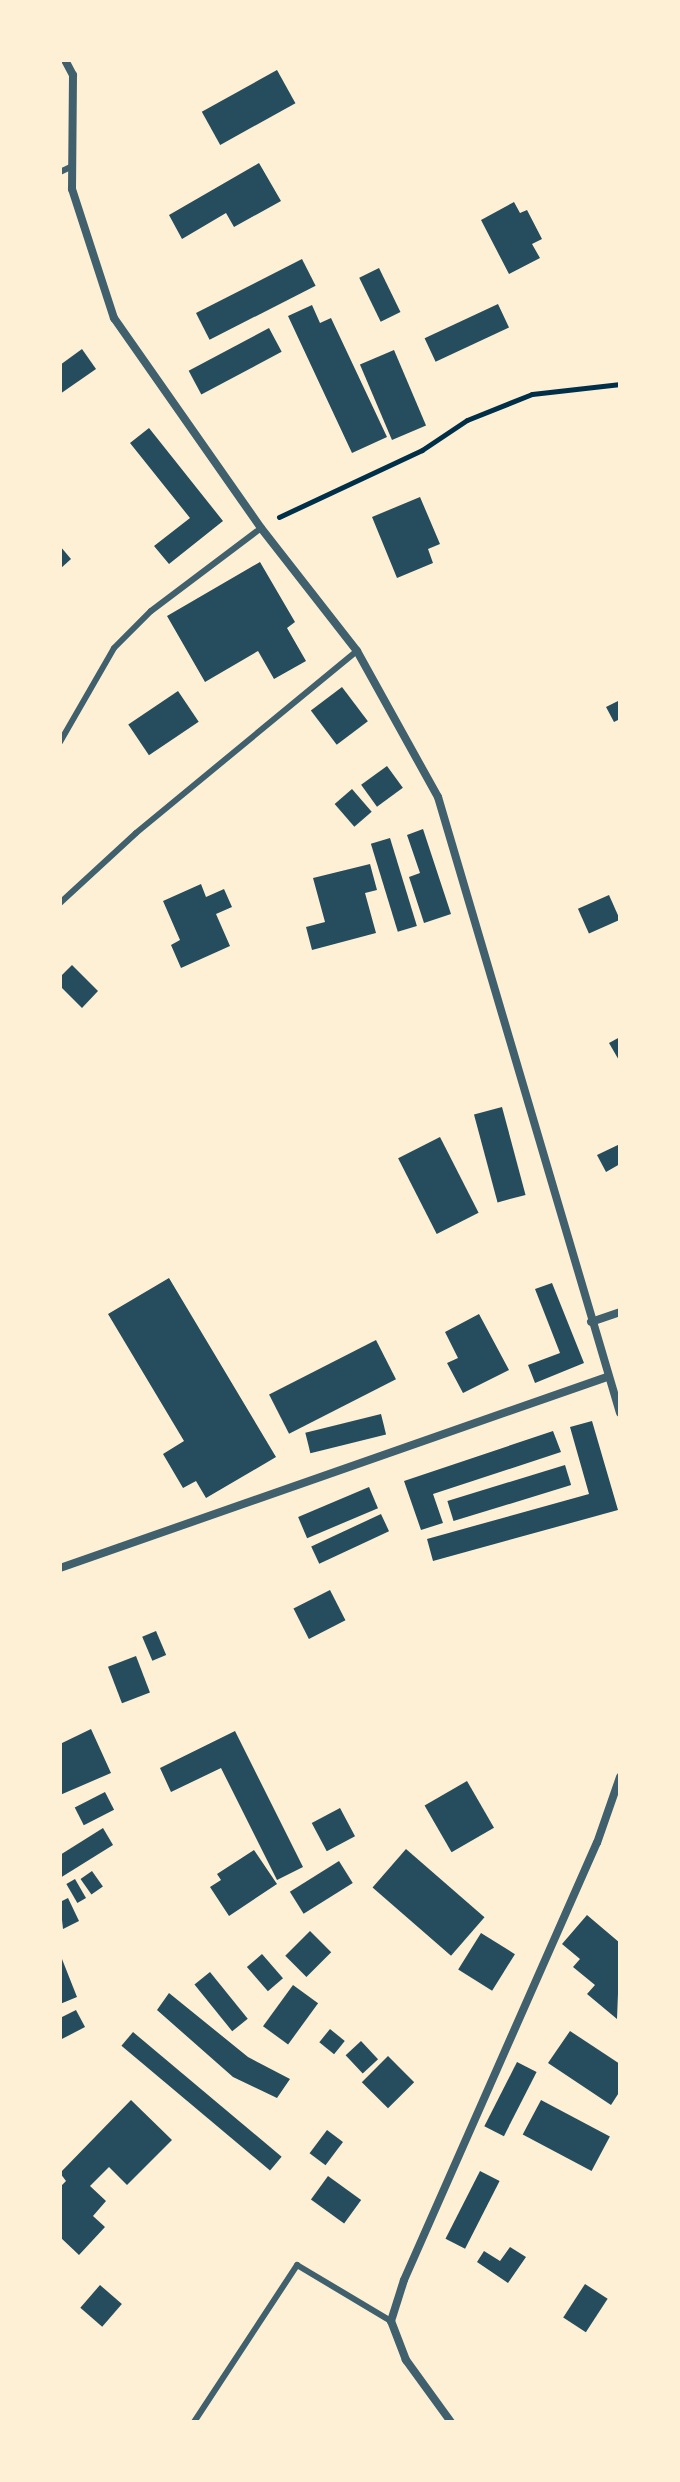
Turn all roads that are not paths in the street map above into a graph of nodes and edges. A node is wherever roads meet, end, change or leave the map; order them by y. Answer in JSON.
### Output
{"nodes":[{"id":1,"x":65,"y":60,"type":"edge"},
{"id":2,"x":73,"y":166,"type":"junction"},
{"id":3,"x":60,"y":172,"type":"edge"},
{"id":4,"x":261,"y":528,"type":"junction"},
{"id":5,"x":357,"y":651,"type":"junction"},
{"id":6,"x":60,"y":742,"type":"edge"},
{"id":7,"x":60,"y":903,"type":"edge"},
{"id":8,"x":620,"y":1312,"type":"edge"},
{"id":9,"x":591,"y":1322,"type":"junction"},
{"id":10,"x":607,"y":1377,"type":"junction"},
{"id":11,"x":620,"y":1413,"type":"edge"},
{"id":12,"x":60,"y":1568,"type":"edge"},
{"id":13,"x":620,"y":1777,"type":"edge"},
{"id":14,"x":391,"y":2321,"type":"junction"},
{"id":15,"x":194,"y":2422,"type":"edge"},
{"id":16,"x":451,"y":2422,"type":"edge"}],
"edges":[{"from":1,"to":2,"type":"street"},
{"from":2,"to":3,"type":"lane"},
{"from":2,"to":4,"type":"street"},
{"from":4,"to":5,"type":"street"},
{"from":4,"to":6,"type":"lane"},
{"from":5,"to":7,"type":"lane"},
{"from":5,"to":9,"type":"street"},
{"from":8,"to":9,"type":"street"},
{"from":9,"to":10,"type":"street"},
{"from":10,"to":11,"type":"street"},
{"from":10,"to":12,"type":"street"},
{"from":13,"to":14,"type":"street"},
{"from":14,"to":15,"type":"lane"},
{"from":14,"to":16,"type":"street"}]}
